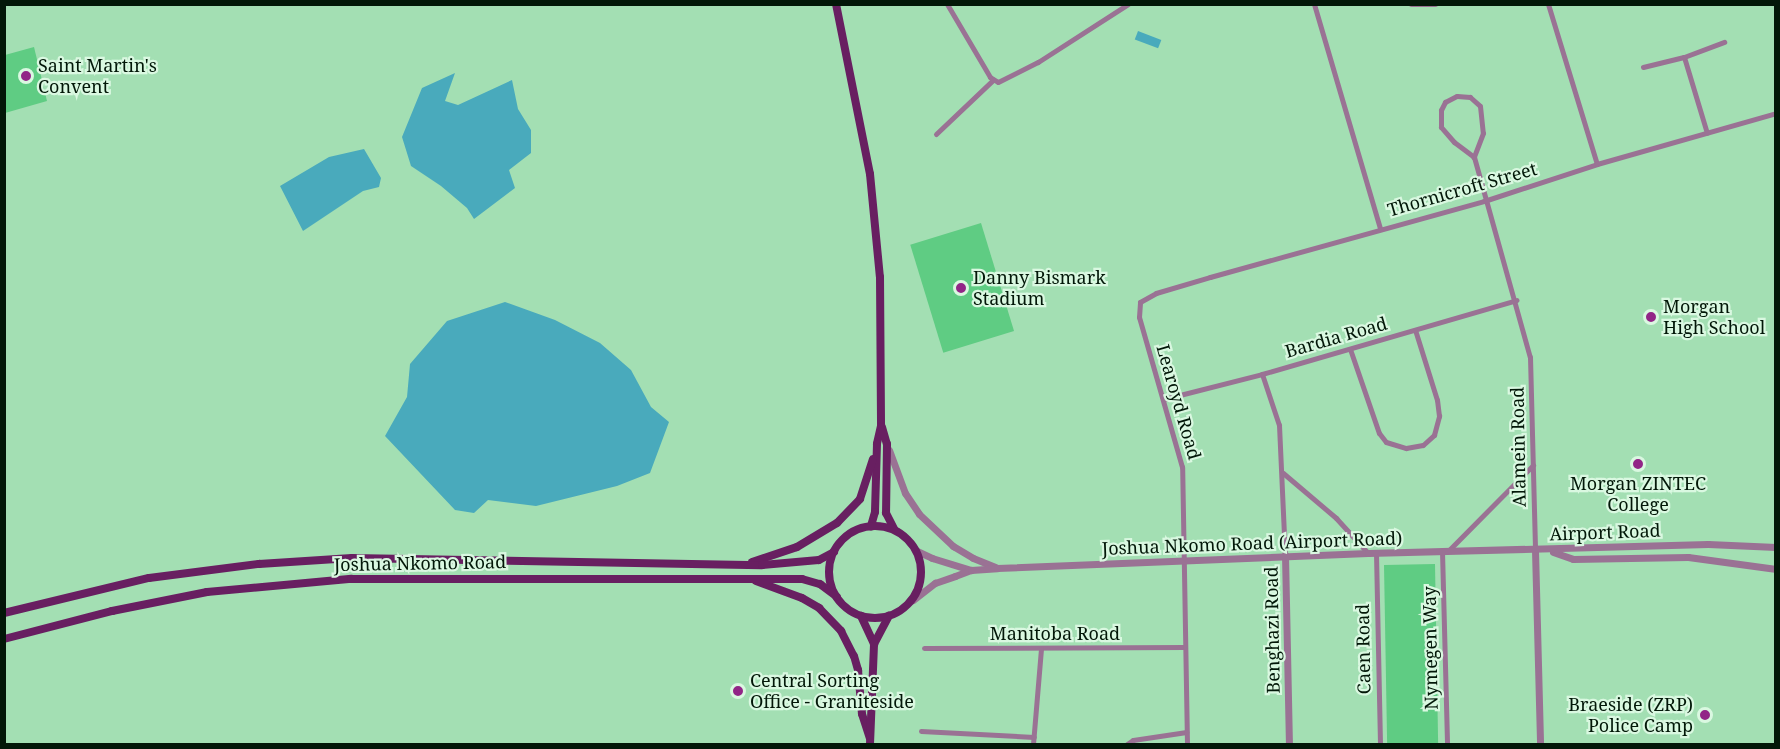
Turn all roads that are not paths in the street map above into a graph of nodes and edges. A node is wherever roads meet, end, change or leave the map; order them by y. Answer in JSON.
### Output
{"nodes":[{"id":1,"x":836,"y":4,"type":"edge"},
{"id":2,"x":947,"y":4,"type":"edge"},
{"id":3,"x":1128,"y":4,"type":"edge"},
{"id":4,"x":1314,"y":4,"type":"edge"},
{"id":5,"x":1411,"y":4,"type":"edge"},
{"id":6,"x":1435,"y":4,"type":"edge"},
{"id":7,"x":1548,"y":4,"type":"edge"},
{"id":8,"x":1724,"y":42,"type":"dead end"},
{"id":9,"x":1684,"y":57,"type":"junction"},
{"id":10,"x":1643,"y":67,"type":"dead end"},
{"id":11,"x":992,"y":78,"type":"junction"},
{"id":12,"x":1776,"y":113,"type":"edge"},
{"id":13,"x":1707,"y":133,"type":"junction"},
{"id":14,"x":936,"y":134,"type":"dead end"},
{"id":15,"x":1474,"y":157,"type":"junction"},
{"id":16,"x":1597,"y":164,"type":"junction"},
{"id":17,"x":1484,"y":201,"type":"junction"},
{"id":18,"x":1380,"y":228,"type":"junction"},
{"id":19,"x":1156,"y":293,"type":"joint"},
{"id":20,"x":1516,"y":300,"type":"junction"},
{"id":21,"x":1415,"y":330,"type":"junction"},
{"id":22,"x":1350,"y":349,"type":"junction"},
{"id":23,"x":1262,"y":374,"type":"junction"},
{"id":24,"x":1164,"y":399,"type":"junction"},
{"id":25,"x":882,"y":444,"type":"junction"},
{"id":26,"x":1533,"y":465,"type":"junction"},
{"id":27,"x":1283,"y":473,"type":"junction"},
{"id":28,"x":871,"y":525,"type":"junction"},
{"id":29,"x":894,"y":529,"type":"junction"},
{"id":30,"x":1776,"y":547,"type":"edge"},
{"id":31,"x":917,"y":550,"type":"junction"},
{"id":32,"x":1535,"y":550,"type":"junction"},
{"id":33,"x":1445,"y":551,"type":"junction"},
{"id":34,"x":834,"y":552,"type":"junction"},
{"id":35,"x":1372,"y":553,"type":"junction"},
{"id":36,"x":1285,"y":555,"type":"junction"},
{"id":37,"x":1184,"y":560,"type":"junction"},
{"id":38,"x":742,"y":564,"type":"junction"},
{"id":39,"x":997,"y":568,"type":"junction"},
{"id":40,"x":1776,"y":569,"type":"edge"},
{"id":41,"x":971,"y":570,"type":"junction"},
{"id":42,"x":750,"y":579,"type":"junction"},
{"id":43,"x":837,"y":597,"type":"junction"},
{"id":44,"x":913,"y":600,"type":"junction"},
{"id":45,"x":4,"y":614,"type":"edge"},
{"id":46,"x":861,"y":616,"type":"junction"},
{"id":47,"x":889,"y":616,"type":"junction"},
{"id":48,"x":4,"y":639,"type":"edge"},
{"id":49,"x":874,"y":644,"type":"junction"},
{"id":50,"x":1185,"y":647,"type":"junction"},
{"id":51,"x":924,"y":648,"type":"dead end"},
{"id":52,"x":1041,"y":649,"type":"junction"},
{"id":53,"x":921,"y":731,"type":"dead end"},
{"id":54,"x":1186,"y":732,"type":"junction"},
{"id":55,"x":1034,"y":737,"type":"junction"},
{"id":56,"x":870,"y":741,"type":"edge"},
{"id":57,"x":1033,"y":744,"type":"edge"},
{"id":58,"x":1127,"y":744,"type":"edge"},
{"id":59,"x":1187,"y":744,"type":"edge"},
{"id":60,"x":1289,"y":744,"type":"edge"},
{"id":61,"x":1380,"y":744,"type":"edge"},
{"id":62,"x":1447,"y":744,"type":"edge"},
{"id":63,"x":1540,"y":744,"type":"edge"}],
"edges":[{"from":1,"to":25,"type":"main road"},
{"from":2,"to":11,"type":"street"},
{"from":3,"to":11,"type":"street"},
{"from":4,"to":18,"type":"street"},
{"from":5,"to":6,"type":"street"},
{"from":7,"to":16,"type":"street"},
{"from":8,"to":9,"type":"street"},
{"from":9,"to":10,"type":"street"},
{"from":9,"to":13,"type":"street"},
{"from":11,"to":14,"type":"street"},
{"from":12,"to":13,"type":"street","name":"Thornicroft Street"},
{"from":13,"to":16,"type":"street","name":"Thornicroft Street"},
{"from":15,"to":15,"type":"street","name":"Alamein Road"},
{"from":15,"to":17,"type":"street","name":"Alamein Road"},
{"from":16,"to":17,"type":"street","name":"Thornicroft Street"},
{"from":17,"to":18,"type":"street","name":"Thornicroft Street"},
{"from":17,"to":20,"type":"street","name":"Alamein Road"},
{"from":18,"to":19,"type":"street","name":"Thornicroft Street"},
{"from":19,"to":24,"type":"street","name":"Learoyd Road"},
{"from":20,"to":21,"type":"street","name":"Bardia Road"},
{"from":20,"to":26,"type":"street","name":"Alamein Road"},
{"from":21,"to":22,"type":"street","name":"Bardia Road"},
{"from":21,"to":22,"type":"street"},
{"from":22,"to":23,"type":"street","name":"Bardia Road"},
{"from":23,"to":24,"type":"street","name":"Bardia Road"},
{"from":23,"to":27,"type":"street","name":"Benghazi Road"},
{"from":24,"to":37,"type":"street","name":"Learoyd Road"},
{"from":25,"to":28,"type":"main road"},
{"from":25,"to":29,"type":"main road"},
{"from":25,"to":38,"type":"main road"},
{"from":25,"to":39,"type":"street"},
{"from":26,"to":32,"type":"street","name":"Alamein Road"},
{"from":26,"to":33,"type":"street"},
{"from":27,"to":35,"type":"street"},
{"from":27,"to":36,"type":"street","name":"Benghazi Road"},
{"from":28,"to":29,"type":"main road"},
{"from":28,"to":34,"type":"main road"},
{"from":29,"to":31,"type":"main road"},
{"from":30,"to":32,"type":"street","name":"Airport Road"},
{"from":31,"to":41,"type":"street"},
{"from":31,"to":44,"type":"main road"},
{"from":32,"to":33,"type":"street","name":"Joshua Nkomo Road (Airport Road)"},
{"from":32,"to":40,"type":"street","name":"Airport Road"},
{"from":32,"to":63,"type":"street","name":"Alamein Road"},
{"from":33,"to":35,"type":"street","name":"Joshua Nkomo Road (Airport Road)"},
{"from":33,"to":62,"type":"street","name":"Nymegen Way"},
{"from":34,"to":38,"type":"main road","name":"Joshua Nkomo Road"},
{"from":34,"to":43,"type":"main road"},
{"from":35,"to":36,"type":"street","name":"Joshua Nkomo Road (Airport Road)"},
{"from":35,"to":61,"type":"street","name":"Caen Road"},
{"from":36,"to":37,"type":"street","name":"Joshua Nkomo Road (Airport Road)"},
{"from":36,"to":60,"type":"street","name":"Benghazi Road"},
{"from":37,"to":39,"type":"street","name":"Joshua Nkomo Road (Airport Road)"},
{"from":37,"to":50,"type":"street","name":"Learoyd Road"},
{"from":38,"to":45,"type":"main road","name":"Joshua Nkomo Road"},
{"from":39,"to":41,"type":"street","name":"Joshua Nkomo Road (Airport Road)"},
{"from":41,"to":44,"type":"street"},
{"from":42,"to":43,"type":"main road","name":"Joshua Nkomo Road"},
{"from":42,"to":48,"type":"main road","name":"Joshua Nkomo Road"},
{"from":42,"to":56,"type":"main road"},
{"from":43,"to":46,"type":"main road"},
{"from":44,"to":47,"type":"main road"},
{"from":46,"to":47,"type":"main road"},
{"from":46,"to":49,"type":"main road"},
{"from":47,"to":49,"type":"main road"},
{"from":49,"to":56,"type":"main road"},
{"from":50,"to":52,"type":"street","name":"Manitoba Road"},
{"from":50,"to":54,"type":"street","name":"Learoyd Road"},
{"from":51,"to":52,"type":"street","name":"Manitoba Road"},
{"from":52,"to":55,"type":"street"},
{"from":53,"to":55,"type":"street"},
{"from":54,"to":58,"type":"street"},
{"from":54,"to":59,"type":"street","name":"Learoyd Road"},
{"from":55,"to":57,"type":"street"}]}
